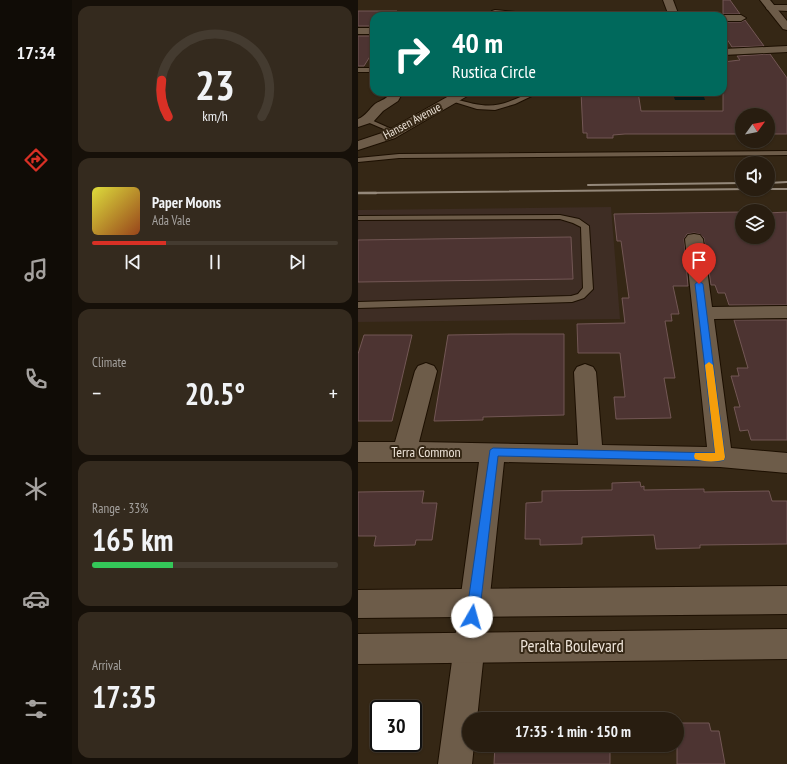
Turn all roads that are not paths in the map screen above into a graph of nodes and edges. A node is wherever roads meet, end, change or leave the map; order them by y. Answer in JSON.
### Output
{"nodes":[{"id":1,"x":668,"y":0,"type":"edge"},
{"id":2,"x":504,"y":4,"type":"dead end"},
{"id":3,"x":768,"y":4,"type":"edge"},
{"id":4,"x":787,"y":8,"type":"edge"},
{"id":5,"x":495,"y":12,"type":"edge"},
{"id":6,"x":672,"y":12,"type":"edge"},
{"id":7,"x":727,"y":18,"type":"edge"},
{"id":8,"x":741,"y":18,"type":"dead end"},
{"id":9,"x":787,"y":27,"type":"edge"},
{"id":10,"x":358,"y":31,"type":"edge"},
{"id":11,"x":370,"y":31,"type":"edge"},
{"id":12,"x":787,"y":49,"type":"edge"},
{"id":13,"x":727,"y":52,"type":"edge"},
{"id":14,"x":358,"y":70,"type":"edge"},
{"id":15,"x":370,"y":70,"type":"edge"},
{"id":16,"x":396,"y":96,"type":"edge"},
{"id":17,"x":458,"y":96,"type":"edge"},
{"id":18,"x":528,"y":96,"type":"edge"},
{"id":19,"x":451,"y":100,"type":"junction"},
{"id":20,"x":363,"y":122,"type":"edge"},
{"id":21,"x":395,"y":132,"type":"junction"},
{"id":22,"x":358,"y":146,"type":"edge"},
{"id":23,"x":787,"y":152,"type":"edge"},
{"id":24,"x":358,"y":160,"type":"edge"},
{"id":25,"x":358,"y":218,"type":"edge"},
{"id":26,"x":694,"y":239,"type":"dead end"},
{"id":27,"x":358,"y":305,"type":"edge"},
{"id":28,"x":787,"y":312,"type":"edge"},
{"id":29,"x":703,"y":313,"type":"junction"},
{"id":30,"x":426,"y":371,"type":"dead end"},
{"id":31,"x":585,"y":372,"type":"dead end"},
{"id":32,"x":404,"y":451,"type":"junction"},
{"id":33,"x":358,"y":452,"type":"edge"},
{"id":34,"x":493,"y":452,"type":"junction"},
{"id":35,"x":591,"y":454,"type":"junction"},
{"id":36,"x":720,"y":457,"type":"junction"},
{"id":37,"x":787,"y":463,"type":"edge"},
{"id":38,"x":787,"y":600,"type":"edge"},
{"id":39,"x":474,"y":602,"type":"junction"},
{"id":40,"x":358,"y":604,"type":"edge"},
{"id":41,"x":787,"y":644,"type":"edge"},
{"id":42,"x":469,"y":647,"type":"junction"},
{"id":43,"x":358,"y":649,"type":"edge"},
{"id":44,"x":455,"y":764,"type":"edge"}],
"edges":[{"from":1,"to":6,"type":"street"},
{"from":2,"to":5,"type":"street"},
{"from":3,"to":4,"type":"street"},
{"from":3,"to":9,"type":"street"},
{"from":7,"to":8,"type":"street"},
{"from":10,"to":11,"type":"street"},
{"from":12,"to":13,"type":"street"},
{"from":14,"to":15,"type":"lane"},
{"from":16,"to":20,"type":"street"},
{"from":17,"to":19,"type":"street","name":"Hansen Avenue"},
{"from":18,"to":19,"type":"lane"},
{"from":19,"to":21,"type":"street","name":"Hansen Avenue"},
{"from":20,"to":21,"type":"lane"},
{"from":21,"to":22,"type":"street","name":"Hansen Avenue"},
{"from":23,"to":24,"type":"lane"},
{"from":25,"to":27,"type":"lane"},
{"from":26,"to":29,"type":"street"},
{"from":28,"to":29,"type":"street"},
{"from":29,"to":36,"type":"street"},
{"from":30,"to":32,"type":"street"},
{"from":31,"to":35,"type":"street"},
{"from":32,"to":33,"type":"street","name":"Terra Common"},
{"from":32,"to":34,"type":"street","name":"Terra Common"},
{"from":34,"to":35,"type":"street","name":"Terra Common"},
{"from":34,"to":39,"type":"street"},
{"from":35,"to":36,"type":"street","name":"Terra Common"},
{"from":36,"to":37,"type":"street","name":"Terra Common"},
{"from":38,"to":39,"type":"street"},
{"from":39,"to":40,"type":"street"},
{"from":39,"to":42,"type":"street"},
{"from":41,"to":42,"type":"street","name":"Peralta Boulevard"},
{"from":42,"to":43,"type":"street","name":"Peralta Boulevard"},
{"from":42,"to":44,"type":"street"}]}
